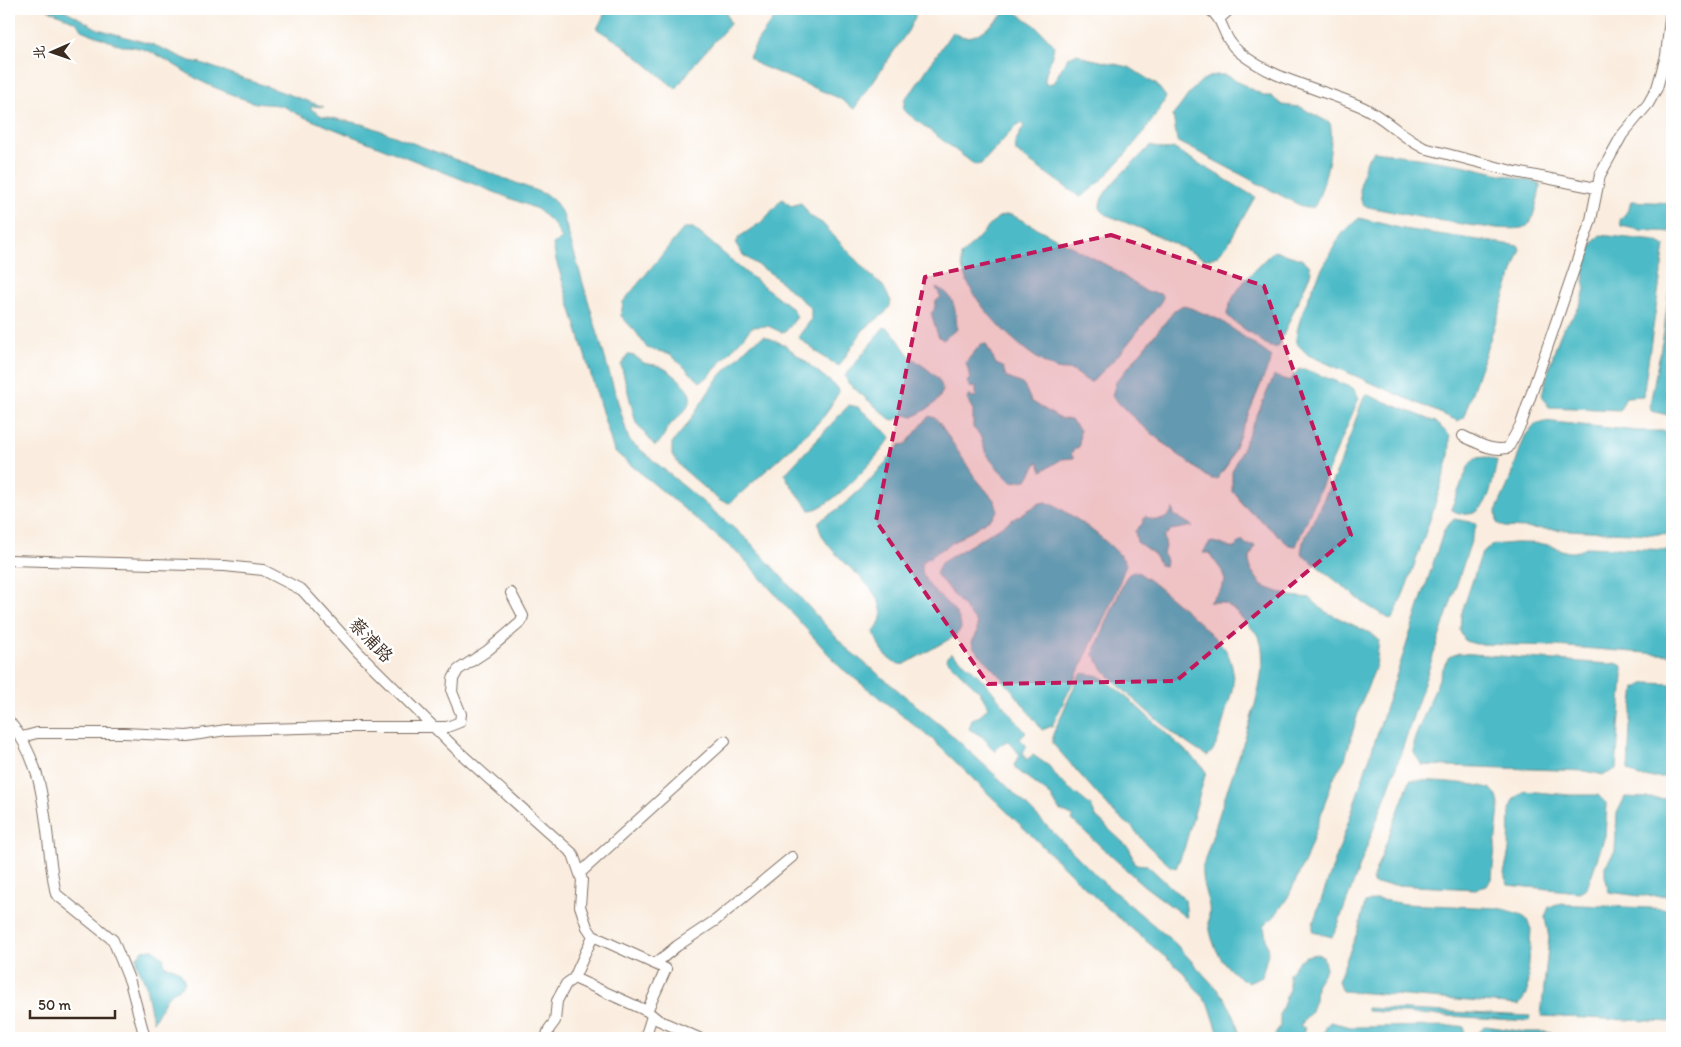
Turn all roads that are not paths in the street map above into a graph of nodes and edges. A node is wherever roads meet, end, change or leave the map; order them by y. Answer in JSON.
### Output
{"nodes":[{"id":1,"x":1209,"y":9,"type":"edge"},
{"id":2,"x":1230,"y":9,"type":"edge"},
{"id":3,"x":1671,"y":9,"type":"edge"},
{"id":4,"x":1219,"y":19,"type":"junction"},
{"id":5,"x":1596,"y":188,"type":"junction"},
{"id":6,"x":1463,"y":436,"type":"dead end"},
{"id":7,"x":9,"y":560,"type":"edge"},
{"id":8,"x":511,"y":593,"type":"dead end"},
{"id":9,"x":9,"y":721,"type":"edge"},
{"id":10,"x":434,"y":726,"type":"junction"},
{"id":11,"x":22,"y":737,"type":"junction"},
{"id":12,"x":725,"y":741,"type":"dead end"},
{"id":13,"x":792,"y":857,"type":"dead end"},
{"id":14,"x":580,"y":873,"type":"junction"},
{"id":15,"x":593,"y":936,"type":"junction"},
{"id":16,"x":655,"y":964,"type":"junction"},
{"id":17,"x":574,"y":978,"type":"junction"},
{"id":18,"x":650,"y":1013,"type":"junction"},
{"id":19,"x":145,"y":1038,"type":"edge"},
{"id":20,"x":546,"y":1038,"type":"edge"},
{"id":21,"x":645,"y":1038,"type":"edge"},
{"id":22,"x":699,"y":1038,"type":"edge"}],
"edges":[{"from":1,"to":4,"type":"street"},
{"from":2,"to":4,"type":"street"},
{"from":3,"to":5,"type":"street"},
{"from":4,"to":5,"type":"street"},
{"from":5,"to":6,"type":"street"},
{"from":7,"to":10,"type":"street","name":"蔡浦路"},
{"from":8,"to":10,"type":"street"},
{"from":9,"to":11,"type":"street"},
{"from":10,"to":11,"type":"street"},
{"from":10,"to":14,"type":"street","name":"蔡浦路"},
{"from":11,"to":19,"type":"street"},
{"from":12,"to":14,"type":"street"},
{"from":13,"to":16,"type":"street"},
{"from":14,"to":15,"type":"street","name":"蔡浦路"},
{"from":15,"to":16,"type":"street"},
{"from":15,"to":17,"type":"street"},
{"from":16,"to":18,"type":"street"},
{"from":17,"to":18,"type":"street"},
{"from":17,"to":20,"type":"street"},
{"from":18,"to":21,"type":"street"},
{"from":18,"to":22,"type":"street"}]}
